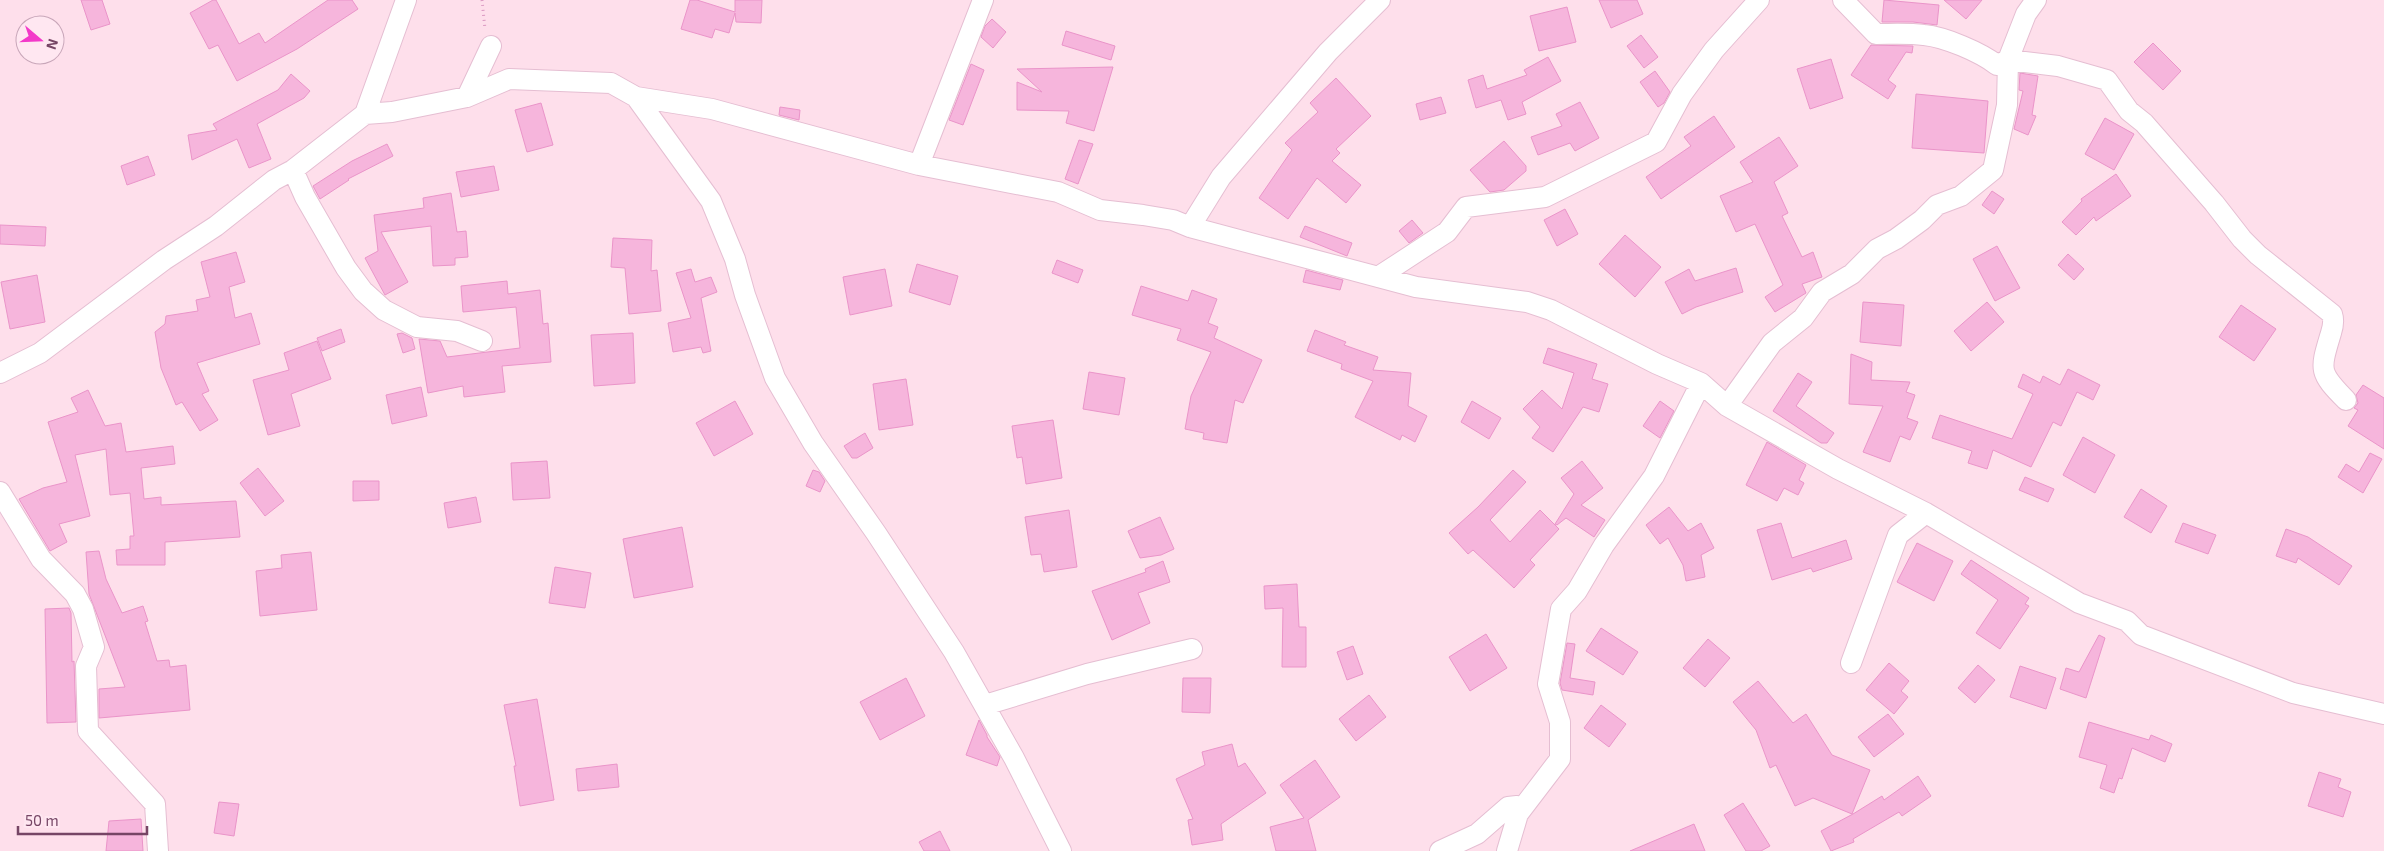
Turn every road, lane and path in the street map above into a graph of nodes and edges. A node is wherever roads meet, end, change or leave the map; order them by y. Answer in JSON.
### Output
{"nodes":[{"id":1,"x":406,"y":0,"type":"edge"},
{"id":2,"x":983,"y":0,"type":"edge"},
{"id":3,"x":1380,"y":0,"type":"edge"},
{"id":4,"x":1759,"y":0,"type":"edge"},
{"id":5,"x":1843,"y":0,"type":"edge"},
{"id":6,"x":2036,"y":0,"type":"edge"},
{"id":7,"x":491,"y":46,"type":"dead end"},
{"id":8,"x":2008,"y":60,"type":"junction"},
{"id":9,"x":636,"y":97,"type":"junction"},
{"id":10,"x":467,"y":98,"type":"junction"},
{"id":11,"x":365,"y":114,"type":"junction"},
{"id":12,"x":919,"y":165,"type":"junction"},
{"id":13,"x":293,"y":170,"type":"junction"},
{"id":14,"x":1190,"y":227,"type":"junction"},
{"id":15,"x":1378,"y":277,"type":"junction"},
{"id":16,"x":482,"y":341,"type":"dead end"},
{"id":17,"x":0,"y":374,"type":"edge"},
{"id":18,"x":1702,"y":383,"type":"junction"},
{"id":19,"x":2346,"y":400,"type":"dead end"},
{"id":20,"x":1727,"y":406,"type":"junction"},
{"id":21,"x":0,"y":492,"type":"edge"},
{"id":22,"x":1926,"y":513,"type":"junction"},
{"id":23,"x":1192,"y":649,"type":"dead end"},
{"id":24,"x":1851,"y":663,"type":"dead end"},
{"id":25,"x":985,"y":704,"type":"junction"},
{"id":26,"x":2384,"y":714,"type":"edge"},
{"id":27,"x":1518,"y":814,"type":"junction"},
{"id":28,"x":158,"y":851,"type":"edge"},
{"id":29,"x":1061,"y":851,"type":"edge"},
{"id":30,"x":1440,"y":851,"type":"edge"},
{"id":31,"x":1507,"y":851,"type":"edge"}],
"edges":[{"from":1,"to":11,"type":"street"},
{"from":2,"to":12,"type":"street"},
{"from":3,"to":14,"type":"street"},
{"from":4,"to":15,"type":"street"},
{"from":5,"to":8,"type":"street"},
{"from":6,"to":8,"type":"street"},
{"from":7,"to":10,"type":"street"},
{"from":8,"to":19,"type":"street"},
{"from":8,"to":20,"type":"street"},
{"from":9,"to":10,"type":"street"},
{"from":9,"to":12,"type":"street"},
{"from":9,"to":25,"type":"street"},
{"from":10,"to":11,"type":"street"},
{"from":11,"to":13,"type":"street"},
{"from":12,"to":14,"type":"street"},
{"from":13,"to":16,"type":"street"},
{"from":13,"to":17,"type":"street"},
{"from":14,"to":15,"type":"street"},
{"from":15,"to":18,"type":"street"},
{"from":18,"to":20,"type":"street"},
{"from":18,"to":27,"type":"street"},
{"from":20,"to":22,"type":"street"},
{"from":21,"to":28,"type":"street"},
{"from":22,"to":24,"type":"street"},
{"from":22,"to":26,"type":"street"},
{"from":23,"to":25,"type":"street"},
{"from":25,"to":29,"type":"street"},
{"from":27,"to":30,"type":"street"},
{"from":27,"to":31,"type":"street"}]}
